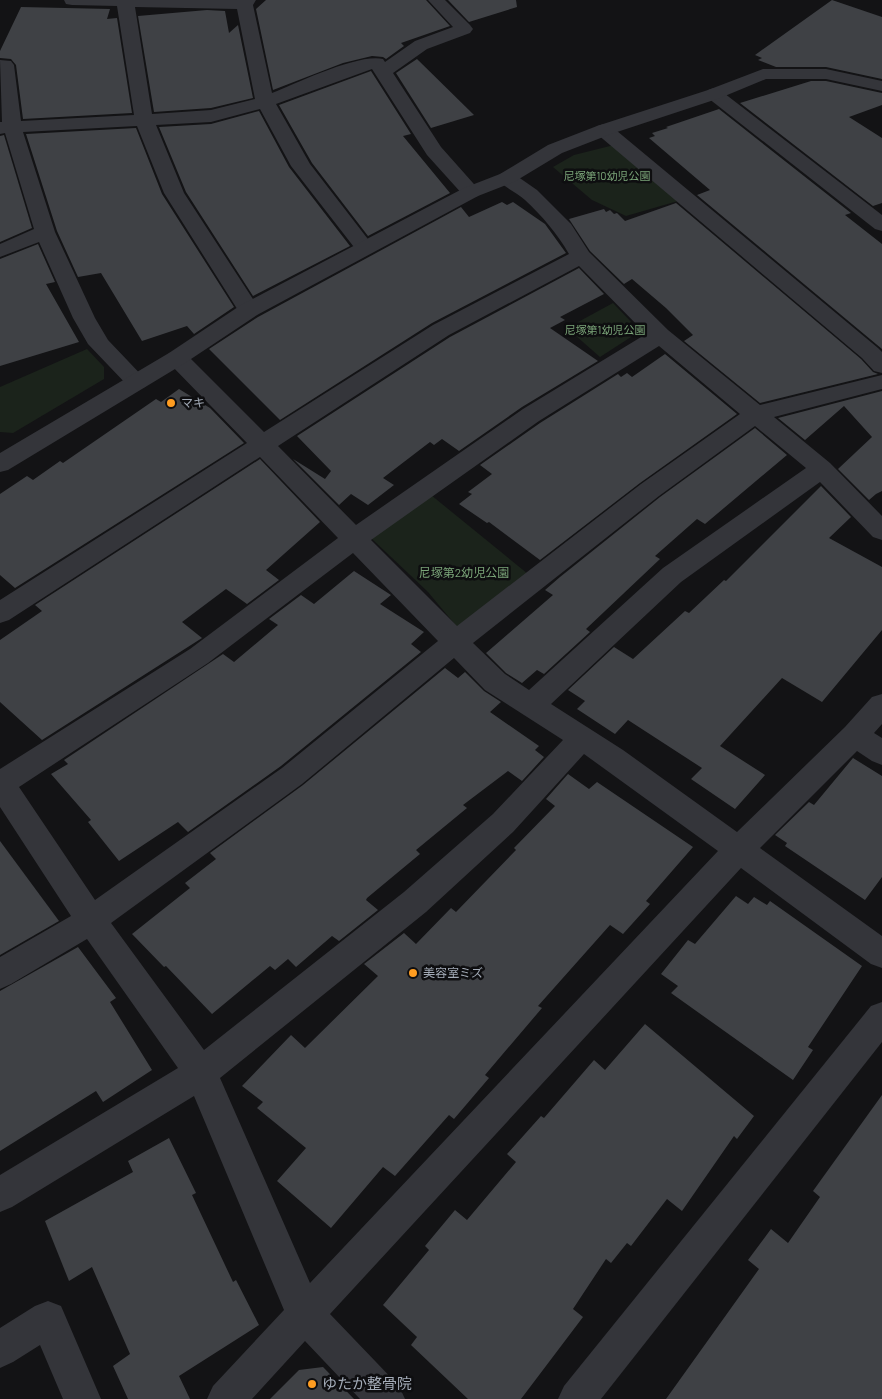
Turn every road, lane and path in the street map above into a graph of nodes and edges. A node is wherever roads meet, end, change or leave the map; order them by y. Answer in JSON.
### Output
{"nodes":[{"id":1,"x":72,"y":0,"type":"edge"},
{"id":2,"x":436,"y":0,"type":"edge"},
{"id":3,"x":125,"y":1,"type":"edge"},
{"id":4,"x":246,"y":2,"type":"edge"},
{"id":5,"x":0,"y":65,"type":"edge"},
{"id":6,"x":383,"y":72,"type":"junction"},
{"id":7,"x":882,"y":86,"type":"edge"},
{"id":8,"x":714,"y":94,"type":"junction"},
{"id":9,"x":265,"y":102,"type":"junction"},
{"id":10,"x":144,"y":119,"type":"junction"},
{"id":11,"x":6,"y":127,"type":"edge"},
{"id":12,"x":604,"y":130,"type":"junction"},
{"id":13,"x":507,"y":178,"type":"junction"},
{"id":14,"x":471,"y":192,"type":"junction"},
{"id":15,"x":882,"y":225,"type":"edge"},
{"id":16,"x":45,"y":232,"type":"junction"},
{"id":17,"x":364,"y":247,"type":"junction"},
{"id":18,"x":0,"y":251,"type":"edge"},
{"id":19,"x":580,"y":256,"type":"junction"},
{"id":20,"x":249,"y":310,"type":"junction"},
{"id":21,"x":660,"y":335,"type":"junction"},
{"id":22,"x":177,"y":358,"type":"junction"},
{"id":23,"x":882,"y":366,"type":"edge"},
{"id":24,"x":137,"y":382,"type":"junction"},
{"id":25,"x":882,"y":382,"type":"edge"},
{"id":26,"x":756,"y":414,"type":"junction"},
{"id":27,"x":262,"y":446,"type":"junction"},
{"id":28,"x":0,"y":464,"type":"edge"},
{"id":29,"x":822,"y":469,"type":"junction"},
{"id":30,"x":878,"y":521,"type":"edge"},
{"id":31,"x":354,"y":539,"type":"junction"},
{"id":32,"x":0,"y":612,"type":"edge"},
{"id":33,"x":455,"y":642,"type":"junction"},
{"id":34,"x":530,"y":705,"type":"junction"},
{"id":35,"x":882,"y":705,"type":"edge"},
{"id":36,"x":855,"y":735,"type":"junction"},
{"id":37,"x":582,"y":738,"type":"junction"},
{"id":38,"x":882,"y":753,"type":"edge"},
{"id":39,"x":0,"y":783,"type":"edge"},
{"id":40,"x":738,"y":850,"type":"junction"},
{"id":41,"x":91,"y":920,"type":"junction"},
{"id":42,"x":882,"y":954,"type":"edge"},
{"id":43,"x":0,"y":974,"type":"edge"},
{"id":44,"x":882,"y":1017,"type":"edge"},
{"id":45,"x":201,"y":1073,"type":"junction"},
{"id":46,"x":0,"y":1195,"type":"edge"},
{"id":47,"x":304,"y":1315,"type":"junction"},
{"id":48,"x":0,"y":1349,"type":"edge"},
{"id":49,"x":82,"y":1399,"type":"edge"},
{"id":50,"x":226,"y":1399,"type":"edge"},
{"id":51,"x":386,"y":1399,"type":"edge"},
{"id":52,"x":577,"y":1399,"type":"edge"}],
"edges":[{"from":1,"to":3,"type":"street"},
{"from":2,"to":6,"type":"street"},
{"from":3,"to":4,"type":"street"},
{"from":3,"to":10,"type":"street"},
{"from":4,"to":9,"type":"street"},
{"from":5,"to":11,"type":"street"},
{"from":6,"to":9,"type":"street"},
{"from":6,"to":14,"type":"street"},
{"from":7,"to":8,"type":"street"},
{"from":8,"to":12,"type":"street"},
{"from":8,"to":15,"type":"street"},
{"from":9,"to":10,"type":"street"},
{"from":9,"to":17,"type":"street"},
{"from":10,"to":11,"type":"street"},
{"from":10,"to":20,"type":"street"},
{"from":11,"to":16,"type":"street"},
{"from":12,"to":13,"type":"street"},
{"from":12,"to":23,"type":"street"},
{"from":13,"to":14,"type":"street"},
{"from":13,"to":19,"type":"street"},
{"from":14,"to":17,"type":"street"},
{"from":16,"to":18,"type":"street"},
{"from":16,"to":24,"type":"street"},
{"from":17,"to":20,"type":"street"},
{"from":19,"to":21,"type":"street"},
{"from":19,"to":27,"type":"street"},
{"from":20,"to":22,"type":"street"},
{"from":21,"to":26,"type":"street"},
{"from":21,"to":31,"type":"street"},
{"from":22,"to":24,"type":"street"},
{"from":22,"to":27,"type":"street"},
{"from":24,"to":28,"type":"street"},
{"from":25,"to":26,"type":"street"},
{"from":26,"to":29,"type":"street"},
{"from":26,"to":33,"type":"street"},
{"from":27,"to":31,"type":"street"},
{"from":27,"to":32,"type":"street"},
{"from":29,"to":30,"type":"street"},
{"from":29,"to":34,"type":"street"},
{"from":31,"to":33,"type":"street"},
{"from":31,"to":39,"type":"street"},
{"from":33,"to":34,"type":"street"},
{"from":33,"to":41,"type":"street"},
{"from":34,"to":37,"type":"street"},
{"from":35,"to":36,"type":"street"},
{"from":36,"to":38,"type":"street"},
{"from":36,"to":40,"type":"street"},
{"from":37,"to":40,"type":"street"},
{"from":37,"to":45,"type":"street"},
{"from":39,"to":41,"type":"street"},
{"from":40,"to":42,"type":"street"},
{"from":40,"to":47,"type":"street"},
{"from":41,"to":43,"type":"street"},
{"from":41,"to":45,"type":"street"},
{"from":44,"to":52,"type":"street"},
{"from":45,"to":46,"type":"street"},
{"from":45,"to":47,"type":"street"},
{"from":47,"to":50,"type":"street"},
{"from":47,"to":51,"type":"street"},
{"from":48,"to":49,"type":"street"}]}
